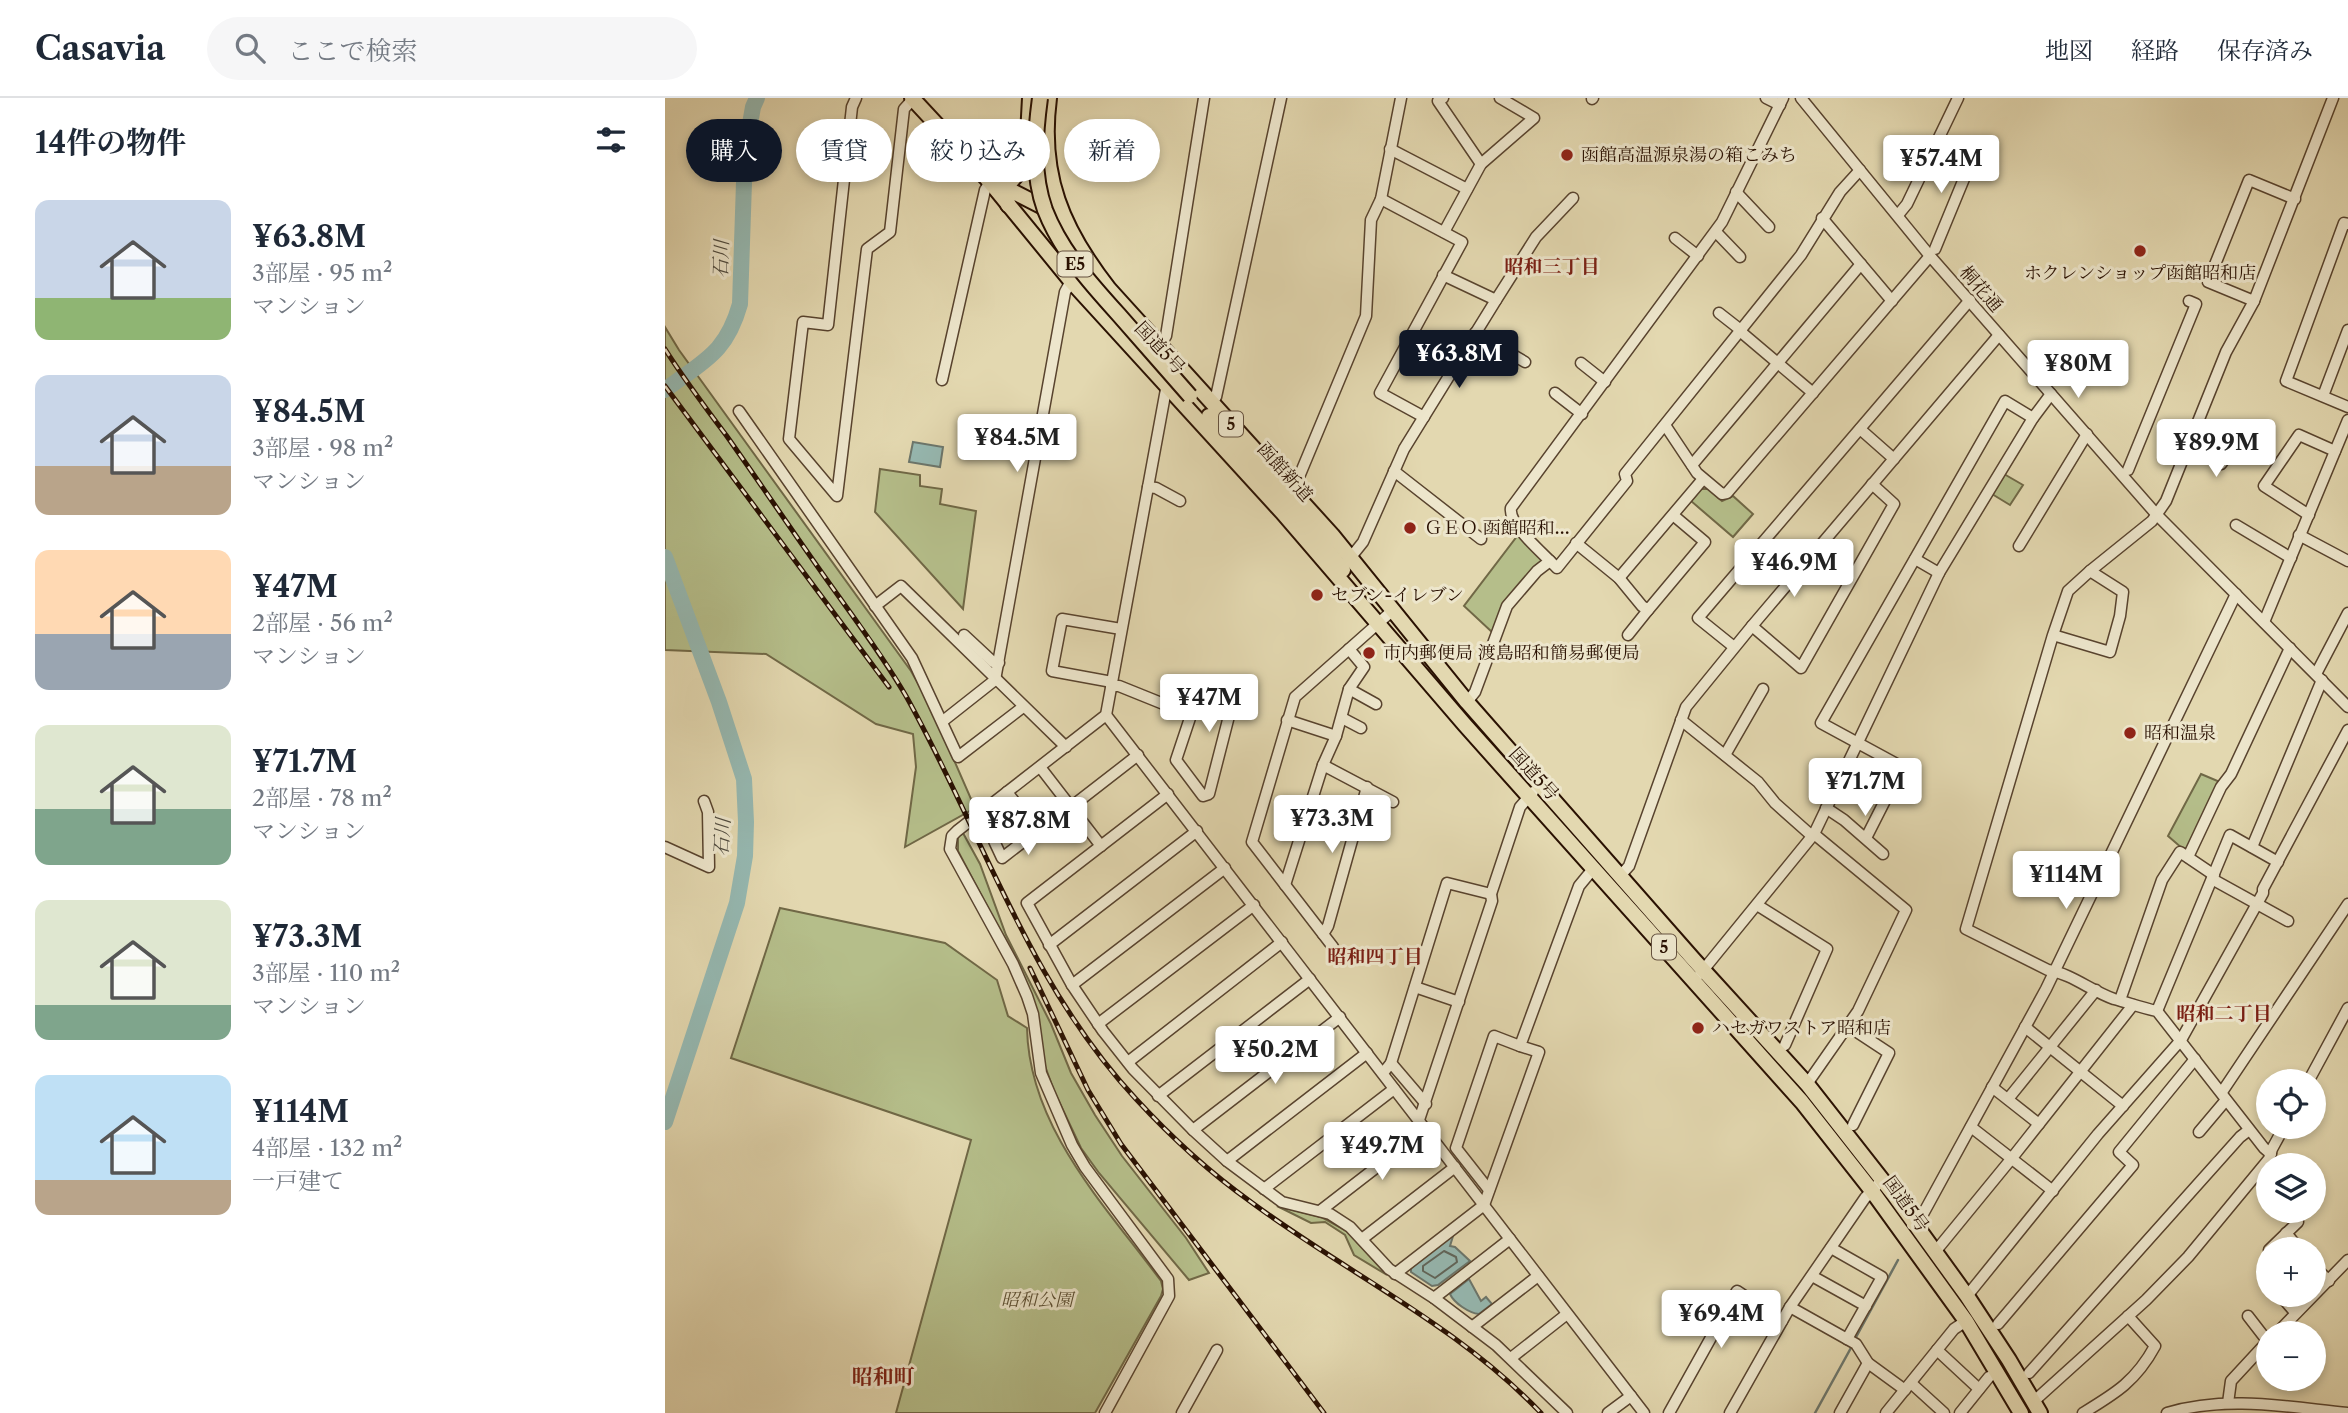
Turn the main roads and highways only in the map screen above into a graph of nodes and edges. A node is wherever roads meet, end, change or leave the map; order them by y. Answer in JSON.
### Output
{"nodes":[{"id":1,"x":913,"y":98,"type":"edge"},
{"id":2,"x":1030,"y":98,"type":"edge"},
{"id":3,"x":1040,"y":98,"type":"edge"},
{"id":4,"x":1049,"y":98,"type":"edge"},
{"id":5,"x":1058,"y":98,"type":"edge"},
{"id":6,"x":932,"y":119,"type":"edge"},
{"id":7,"x":990,"y":182,"type":"joint"},
{"id":8,"x":1006,"y":187,"type":"junction"},
{"id":9,"x":1058,"y":197,"type":"junction"},
{"id":10,"x":1039,"y":205,"type":"junction"},
{"id":11,"x":1008,"y":206,"type":"junction"},
{"id":12,"x":1026,"y":228,"type":"junction"},
{"id":13,"x":1073,"y":235,"type":"junction"},
{"id":14,"x":1283,"y":498,"type":"junction"},
{"id":15,"x":1346,"y":563,"type":"junction"},
{"id":16,"x":1378,"y":623,"type":"junction"},
{"id":17,"x":1699,"y":976,"type":"junction"},
{"id":18,"x":1877,"y":1185,"type":"junction"},
{"id":19,"x":1909,"y":1229,"type":"junction"},
{"id":20,"x":2037,"y":1408,"type":"edge"},
{"id":21,"x":2021,"y":1413,"type":"edge"}],
"edges":[{"from":1,"to":6,"type":"highway","name":"国道5号","number":"5"},
{"from":2,"to":8,"type":"highway"},
{"from":3,"to":14,"type":"highway","name":"函館新道","number":"E5","bridge":true},
{"from":4,"to":9,"type":"highway","name":"国道5号","number":"5"},
{"from":5,"to":9,"type":"highway","number":"5"},
{"from":7,"to":8,"type":"highway","name":"国道5号","number":"5"},
{"from":7,"to":11,"type":"highway","name":"国道5号","number":"5"},
{"from":8,"to":10,"type":"highway","name":"国道5号","number":"5"},
{"from":8,"to":11,"type":"highway"},
{"from":9,"to":13,"type":"highway","name":"国道5号","number":"5"},
{"from":10,"to":12,"type":"highway"},
{"from":10,"to":13,"type":"highway","name":"国道5号","number":"5"},
{"from":11,"to":12,"type":"highway","name":"国道5号","number":"5"},
{"from":12,"to":14,"type":"highway","name":"国道5号","number":"5"},
{"from":13,"to":14,"type":"highway","name":"国道5号","number":"5"},
{"from":14,"to":15,"type":"highway","name":"函館新道","number":"E5"},
{"from":14,"to":16,"type":"highway","name":"国道5号","number":"5"},
{"from":15,"to":16,"type":"highway","name":"函館新道","number":"E5"},
{"from":15,"to":17,"type":"highway","name":"国道5号","number":"5"},
{"from":16,"to":17,"type":"highway","name":"国道5号","number":"5"},
{"from":17,"to":18,"type":"highway","name":"国道5号","number":"5"},
{"from":17,"to":18,"type":"highway","name":"国道5号","number":"5"},
{"from":18,"to":19,"type":"highway","name":"国道5号","number":"5"},
{"from":19,"to":20,"type":"highway","name":"国道5号","number":"5"},
{"from":19,"to":21,"type":"highway","name":"国道5号","number":"5"}]}
